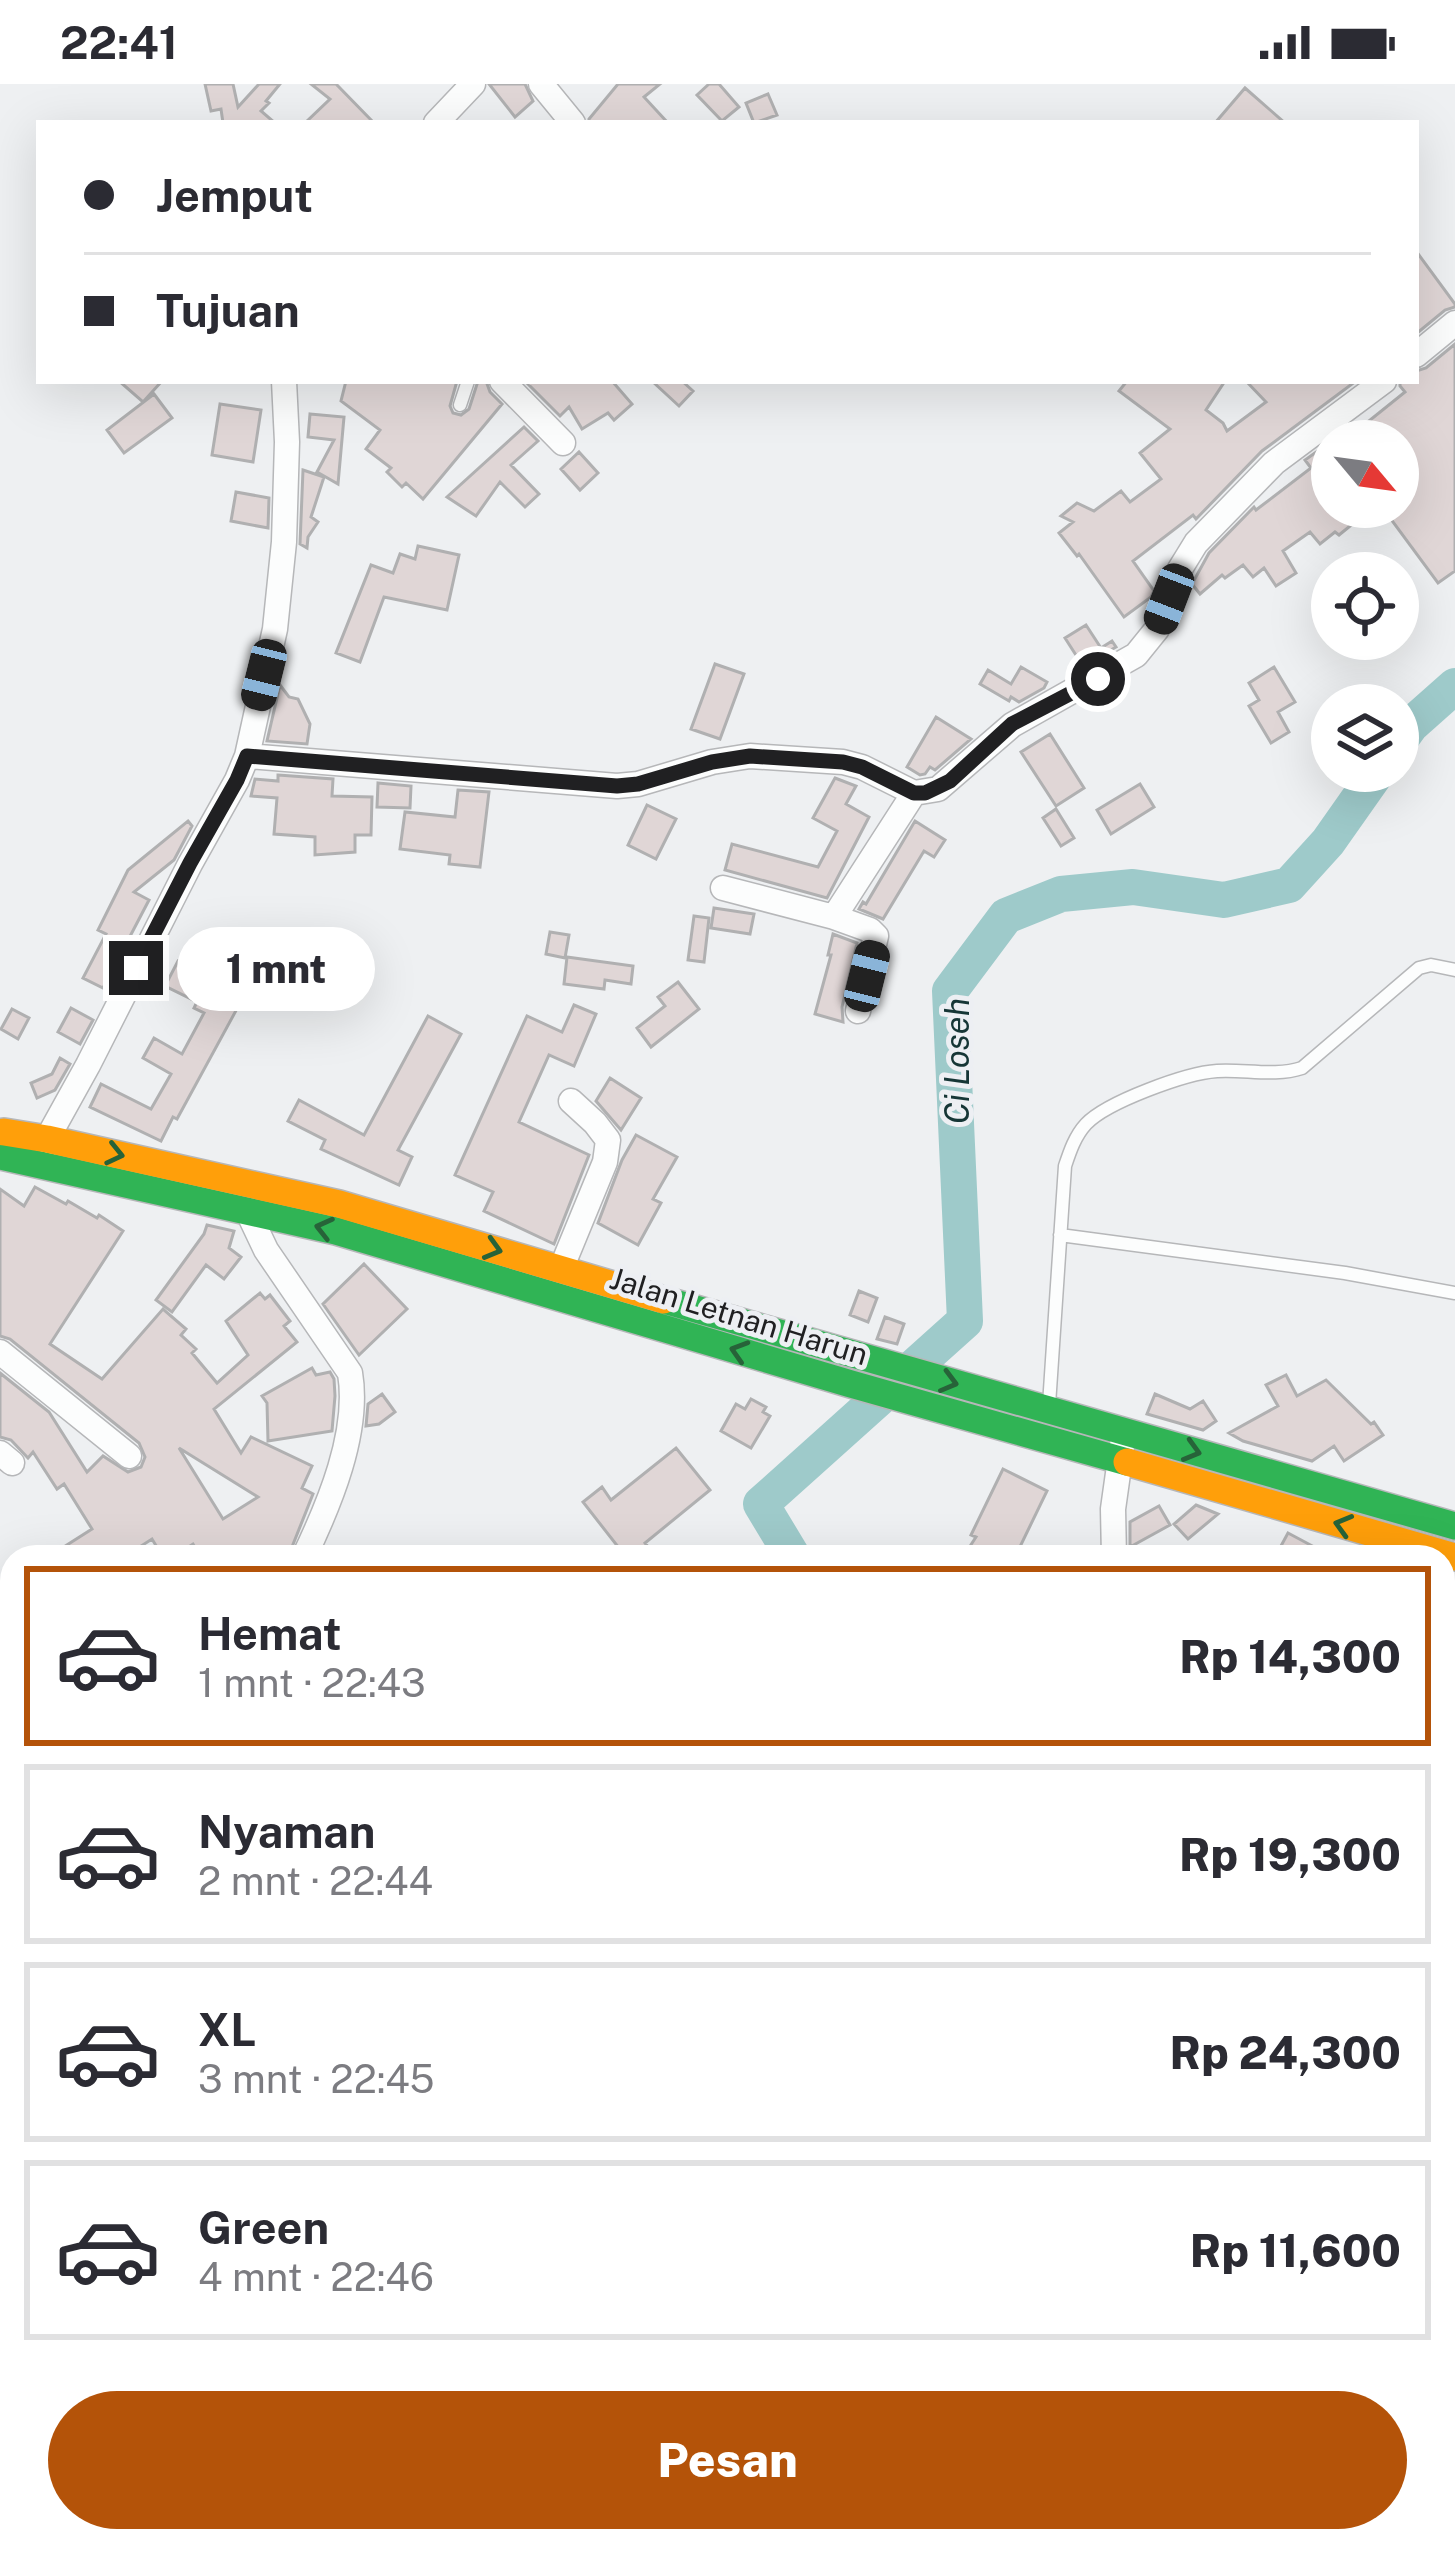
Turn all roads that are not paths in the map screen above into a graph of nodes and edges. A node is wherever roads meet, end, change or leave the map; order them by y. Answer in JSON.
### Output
{"nodes":[{"id":1,"x":473,"y":84,"type":"edge"},
{"id":2,"x":541,"y":84,"type":"edge"},
{"id":3,"x":439,"y":120,"type":"edge"},
{"id":4,"x":571,"y":120,"type":"edge"},
{"id":5,"x":1455,"y":323,"type":"edge"},
{"id":6,"x":1419,"y":353,"type":"edge"},
{"id":7,"x":284,"y":384,"type":"edge"},
{"id":8,"x":467,"y":384,"type":"edge"},
{"id":9,"x":505,"y":384,"type":"edge"},
{"id":10,"x":1380,"y":384,"type":"edge"},
{"id":11,"x":460,"y":405,"type":"dead end"},
{"id":12,"x":563,"y":443,"type":"dead end"},
{"id":13,"x":247,"y":756,"type":"junction"},
{"id":14,"x":914,"y":793,"type":"junction"},
{"id":15,"x":723,"y":889,"type":"dead end"},
{"id":16,"x":834,"y":917,"type":"junction"},
{"id":17,"x":1455,"y":970,"type":"edge"},
{"id":18,"x":858,"y":1011,"type":"dead end"},
{"id":19,"x":572,"y":1101,"type":"dead end"},
{"id":20,"x":1,"y":1139,"type":"edge"},
{"id":21,"x":43,"y":1151,"type":"junction"},
{"id":22,"x":247,"y":1210,"type":"junction"},
{"id":23,"x":1060,"y":1235,"type":"junction"},
{"id":24,"x":561,"y":1269,"type":"junction"},
{"id":25,"x":1455,"y":1293,"type":"edge"},
{"id":26,"x":0,"y":1352,"type":"edge"},
{"id":27,"x":854,"y":1371,"type":"junction"},
{"id":28,"x":1040,"y":1416,"type":"junction"},
{"id":29,"x":1122,"y":1445,"type":"junction"},
{"id":30,"x":129,"y":1456,"type":"dead end"},
{"id":31,"x":1455,"y":1526,"type":"edge"},
{"id":32,"x":310,"y":1545,"type":"edge"},
{"id":33,"x":1114,"y":1545,"type":"edge"},
{"id":34,"x":1419,"y":1545,"type":"edge"}],
"edges":[{"from":1,"to":3,"type":"street"},
{"from":2,"to":4,"type":"street"},
{"from":5,"to":6,"type":"street"},
{"from":7,"to":13,"type":"street"},
{"from":8,"to":11,"type":"lane"},
{"from":9,"to":12,"type":"street"},
{"from":10,"to":14,"type":"street"},
{"from":13,"to":14,"type":"street"},
{"from":13,"to":21,"type":"street"},
{"from":14,"to":16,"type":"street"},
{"from":15,"to":16,"type":"street"},
{"from":16,"to":18,"type":"street"},
{"from":17,"to":23,"type":"lane"},
{"from":19,"to":24,"type":"street"},
{"from":20,"to":21,"type":"main road","name":"Jalan Letnan Harun"},
{"from":21,"to":22,"type":"main road","name":"Jalan Letnan Harun"},
{"from":21,"to":24,"type":"main road","name":"Jalan Letnan Harun","one_way":true},
{"from":27,"to":22,"type":"main road","name":"Jalan Letnan Harun","one_way":true},
{"from":22,"to":32,"type":"street"},
{"from":23,"to":25,"type":"lane"},
{"from":23,"to":28,"type":"lane"},
{"from":24,"to":27,"type":"main road","name":"Jalan Letnan Harun"},
{"from":26,"to":30,"type":"street"},
{"from":27,"to":28,"type":"main road","name":"Jalan Letnan Harun"},
{"from":28,"to":29,"type":"main road","name":"Jalan Letnan Harun"},
{"from":29,"to":31,"type":"main road","name":"Jalan Letnan Harun","one_way":true},
{"from":29,"to":33,"type":"street"},
{"from":34,"to":29,"type":"main road","name":"Jalan Letnan Harun","one_way":true}]}
